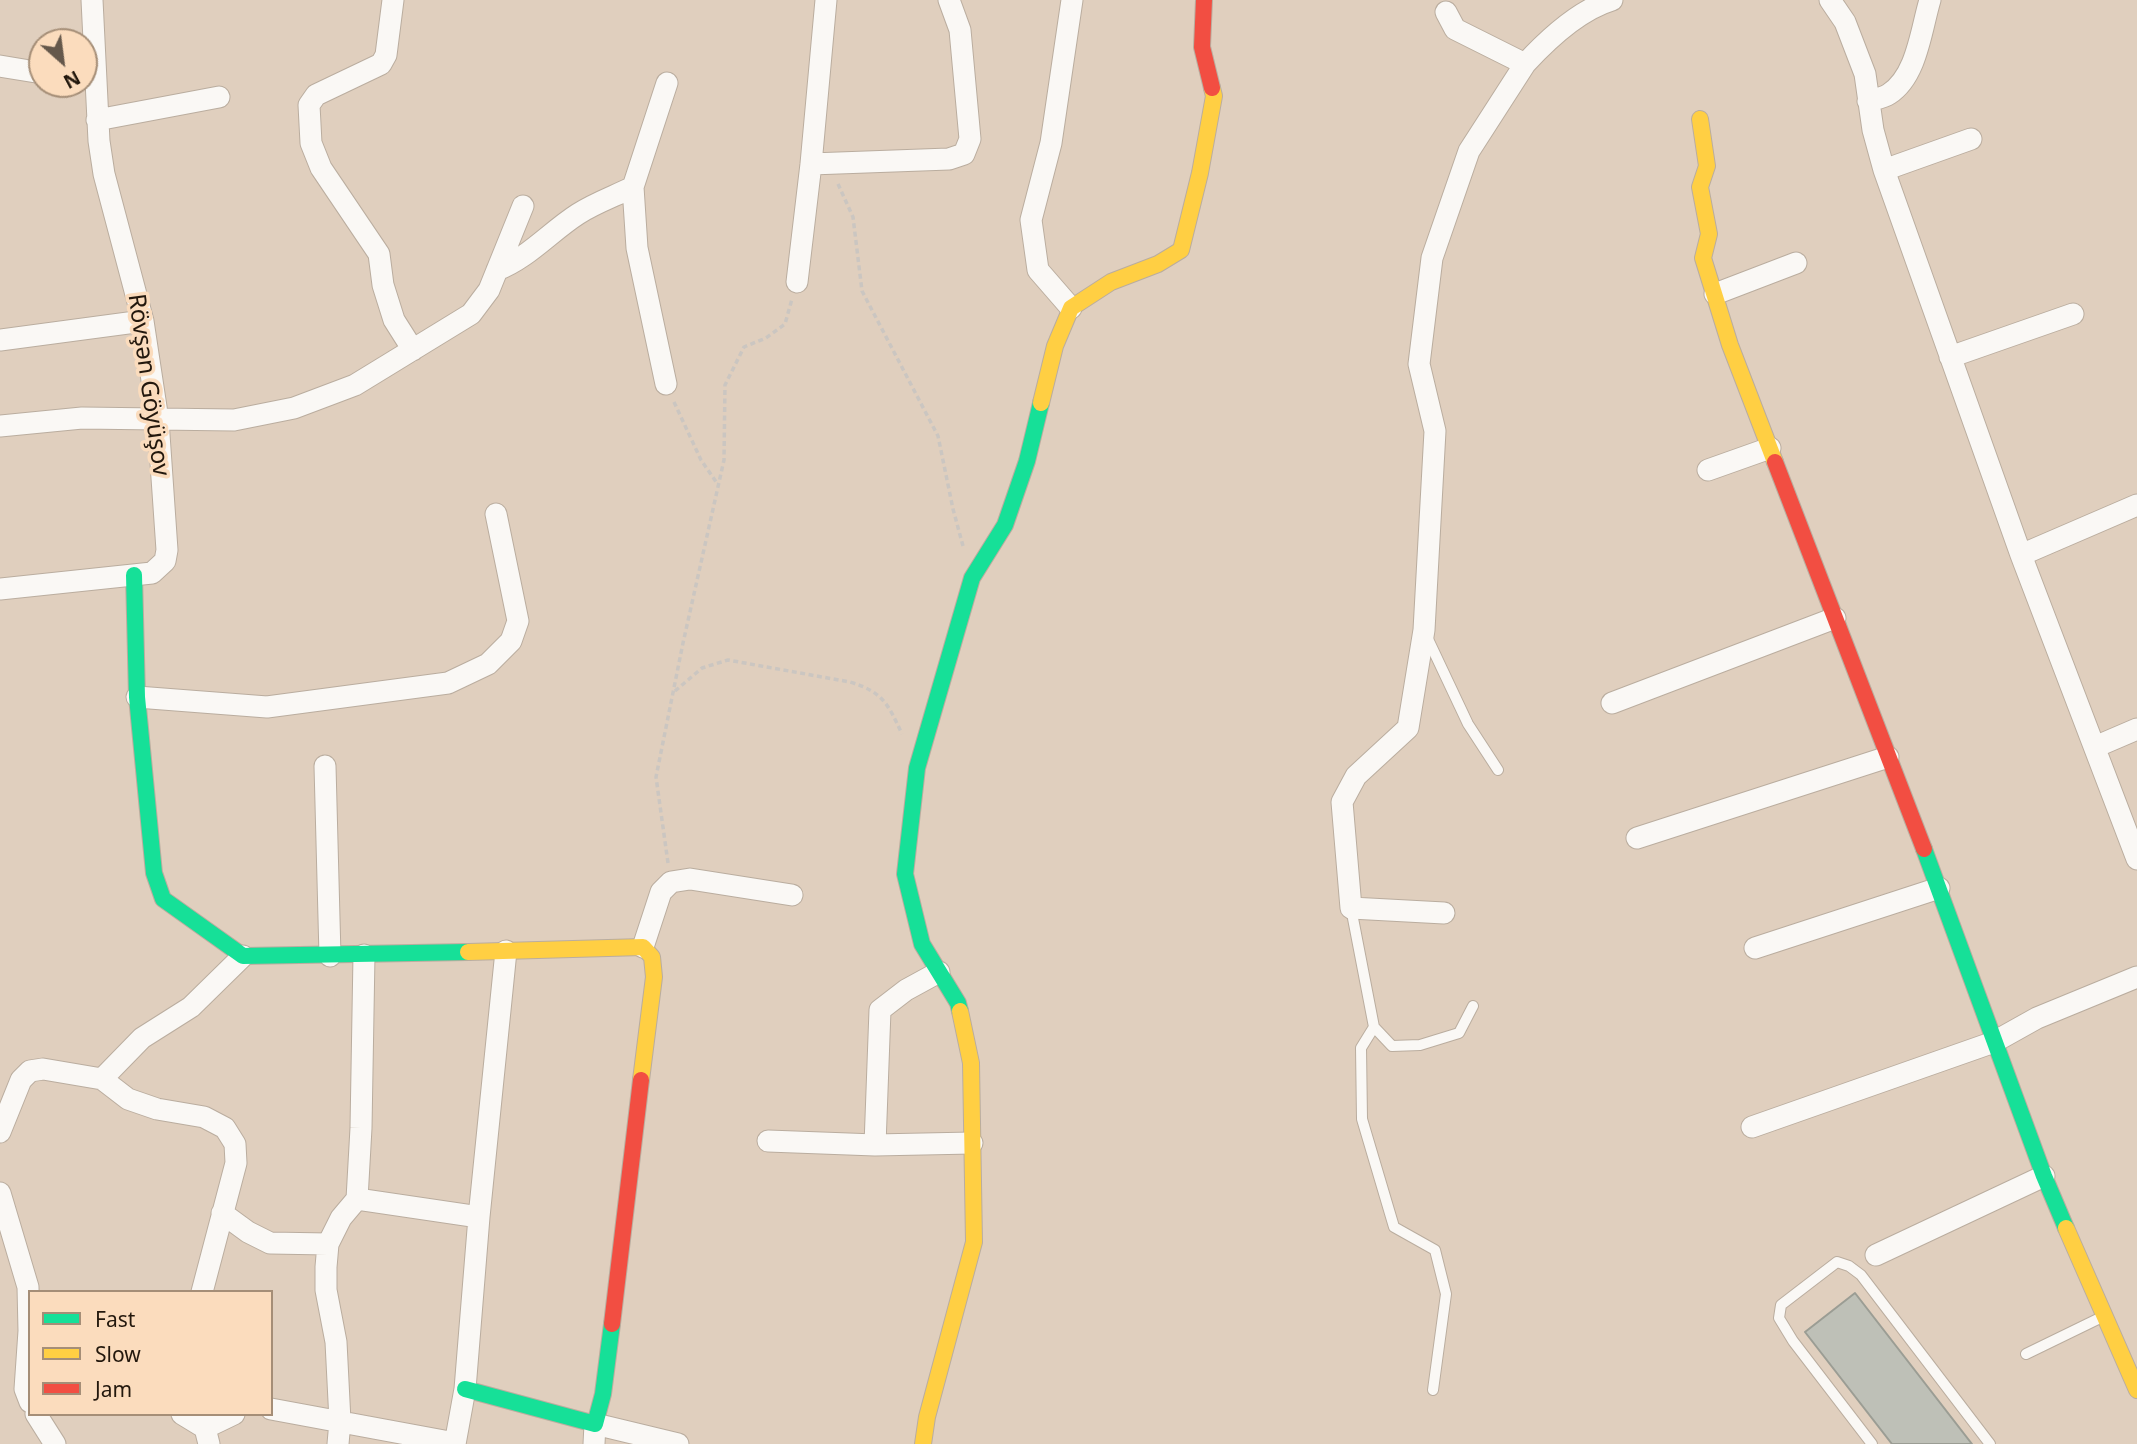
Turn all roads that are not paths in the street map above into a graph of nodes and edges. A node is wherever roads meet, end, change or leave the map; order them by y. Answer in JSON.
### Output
{"nodes":[{"id":1,"x":92,"y":0,"type":"edge"},
{"id":2,"x":393,"y":0,"type":"edge"},
{"id":3,"x":826,"y":0,"type":"edge"},
{"id":4,"x":949,"y":0,"type":"edge"},
{"id":5,"x":1072,"y":0,"type":"edge"},
{"id":6,"x":1204,"y":0,"type":"edge"},
{"id":7,"x":1612,"y":0,"type":"edge"},
{"id":8,"x":1829,"y":0,"type":"edge"},
{"id":9,"x":1930,"y":0,"type":"edge"},
{"id":10,"x":1446,"y":12,"type":"dead end"},
{"id":11,"x":91,"y":28,"type":"edge"},
{"id":12,"x":1525,"y":64,"type":"junction"},
{"id":13,"x":0,"y":66,"type":"edge"},
{"id":14,"x":28,"y":71,"type":"edge"},
{"id":15,"x":667,"y":83,"type":"dead end"},
{"id":16,"x":219,"y":97,"type":"dead end"},
{"id":17,"x":94,"y":98,"type":"edge"},
{"id":18,"x":1868,"y":101,"type":"junction"},
{"id":19,"x":1700,"y":119,"type":"dead end"},
{"id":20,"x":97,"y":120,"type":"junction"},
{"id":21,"x":1971,"y":139,"type":"dead end"},
{"id":22,"x":811,"y":164,"type":"junction"},
{"id":23,"x":1884,"y":170,"type":"junction"},
{"id":24,"x":633,"y":187,"type":"junction"},
{"id":25,"x":523,"y":206,"type":"dead end"},
{"id":26,"x":1796,"y":263,"type":"dead end"},
{"id":27,"x":497,"y":270,"type":"junction"},
{"id":28,"x":797,"y":282,"type":"road end"},
{"id":29,"x":1715,"y":294,"type":"junction"},
{"id":30,"x":1071,"y":308,"type":"junction"},
{"id":31,"x":2074,"y":314,"type":"dead end"},
{"id":32,"x":143,"y":321,"type":"junction"},
{"id":33,"x":0,"y":340,"type":"edge"},
{"id":34,"x":414,"y":350,"type":"junction"},
{"id":35,"x":1950,"y":357,"type":"junction"},
{"id":36,"x":666,"y":384,"type":"road end"},
{"id":37,"x":158,"y":420,"type":"junction"},
{"id":38,"x":0,"y":426,"type":"edge"},
{"id":39,"x":1770,"y":448,"type":"junction"},
{"id":40,"x":1708,"y":470,"type":"dead end"},
{"id":41,"x":2137,"y":505,"type":"edge"},
{"id":42,"x":496,"y":514,"type":"dead end"},
{"id":43,"x":2021,"y":555,"type":"junction"},
{"id":44,"x":134,"y":575,"type":"junction"},
{"id":45,"x":0,"y":589,"type":"edge"},
{"id":46,"x":1835,"y":618,"type":"junction"},
{"id":47,"x":1424,"y":630,"type":"junction"},
{"id":48,"x":137,"y":697,"type":"junction"},
{"id":49,"x":1612,"y":702,"type":"dead end"},
{"id":50,"x":2137,"y":729,"type":"edge"},
{"id":51,"x":2095,"y":747,"type":"junction"},
{"id":52,"x":1888,"y":757,"type":"junction"},
{"id":53,"x":325,"y":766,"type":"dead end"},
{"id":54,"x":1498,"y":770,"type":"dead end"},
{"id":55,"x":1637,"y":838,"type":"dead end"},
{"id":56,"x":2137,"y":859,"type":"edge"},
{"id":57,"x":1939,"y":888,"type":"junction"},
{"id":58,"x":792,"y":895,"type":"dead end"},
{"id":59,"x":1351,"y":908,"type":"junction"},
{"id":60,"x":1444,"y":913,"type":"dead end"},
{"id":61,"x":643,"y":947,"type":"junction"},
{"id":62,"x":1755,"y":948,"type":"dead end"},
{"id":63,"x":506,"y":951,"type":"junction"},
{"id":64,"x":364,"y":955,"type":"junction"},
{"id":65,"x":243,"y":956,"type":"junction"},
{"id":66,"x":330,"y":956,"type":"junction"},
{"id":67,"x":939,"y":972,"type":"junction"},
{"id":68,"x":2137,"y":977,"type":"edge"},
{"id":69,"x":1473,"y":1006,"type":"dead end"},
{"id":70,"x":1374,"y":1027,"type":"junction"},
{"id":71,"x":1994,"y":1042,"type":"junction"},
{"id":72,"x":102,"y":1079,"type":"junction"},
{"id":73,"x":1752,"y":1127,"type":"dead end"},
{"id":74,"x":0,"y":1132,"type":"edge"},
{"id":75,"x":768,"y":1141,"type":"dead end"},
{"id":76,"x":972,"y":1143,"type":"junction"},
{"id":77,"x":875,"y":1145,"type":"junction"},
{"id":78,"x":2044,"y":1176,"type":"junction"},
{"id":79,"x":0,"y":1193,"type":"edge"},
{"id":80,"x":357,"y":1199,"type":"junction"},
{"id":81,"x":222,"y":1213,"type":"junction"},
{"id":82,"x":479,"y":1217,"type":"junction"},
{"id":83,"x":328,"y":1244,"type":"junction"},
{"id":84,"x":1876,"y":1255,"type":"dead end"},
{"id":85,"x":28,"y":1290,"type":"edge"},
{"id":86,"x":203,"y":1290,"type":"edge"},
{"id":87,"x":2103,"y":1317,"type":"junction"},
{"id":88,"x":28,"y":1346,"type":"edge"},
{"id":89,"x":2026,"y":1354,"type":"dead end"},
{"id":90,"x":465,"y":1389,"type":"junction"},
{"id":91,"x":1433,"y":1390,"type":"dead end"},
{"id":92,"x":2137,"y":1390,"type":"edge"},
{"id":93,"x":28,"y":1397,"type":"edge"},
{"id":94,"x":273,"y":1409,"type":"edge"},
{"id":95,"x":37,"y":1416,"type":"edge"},
{"id":96,"x":183,"y":1416,"type":"edge"},
{"id":97,"x":232,"y":1416,"type":"edge"},
{"id":98,"x":340,"y":1421,"type":"junction"},
{"id":99,"x":594,"y":1434,"type":"edge"},
{"id":100,"x":207,"y":1436,"type":"edge"},
{"id":101,"x":455,"y":1443,"type":"edge"},
{"id":102,"x":55,"y":1444,"type":"edge"},
{"id":103,"x":338,"y":1444,"type":"edge"},
{"id":104,"x":678,"y":1444,"type":"edge"},
{"id":105,"x":923,"y":1444,"type":"edge"},
{"id":106,"x":1872,"y":1444,"type":"edge"},
{"id":107,"x":1990,"y":1444,"type":"edge"}],
"edges":[{"from":1,"to":11,"type":"street","name":"Rövşən Göyüşov"},
{"from":2,"to":34,"type":"street"},
{"from":3,"to":22,"type":"street"},
{"from":4,"to":22,"type":"street"},
{"from":5,"to":30,"type":"street"},
{"from":6,"to":30,"type":"street"},
{"from":7,"to":12,"type":"street"},
{"from":8,"to":18,"type":"street"},
{"from":9,"to":18,"type":"street"},
{"from":10,"to":12,"type":"street"},
{"from":12,"to":47,"type":"street"},
{"from":13,"to":14,"type":"street"},
{"from":15,"to":24,"type":"street"},
{"from":16,"to":20,"type":"street"},
{"from":17,"to":20,"type":"street","name":"Rövşən Göyüşov"},
{"from":18,"to":23,"type":"street"},
{"from":19,"to":29,"type":"street"},
{"from":20,"to":32,"type":"street","name":"Rövşən Göyüşov"},
{"from":21,"to":23,"type":"street"},
{"from":22,"to":28,"type":"street"},
{"from":23,"to":35,"type":"street"},
{"from":24,"to":27,"type":"street"},
{"from":24,"to":36,"type":"street"},
{"from":25,"to":27,"type":"street"},
{"from":26,"to":29,"type":"street"},
{"from":27,"to":34,"type":"street"},
{"from":29,"to":39,"type":"street"},
{"from":30,"to":67,"type":"street"},
{"from":31,"to":35,"type":"street"},
{"from":32,"to":33,"type":"street"},
{"from":32,"to":37,"type":"street","name":"Rövşən Göyüşov"},
{"from":34,"to":37,"type":"street"},
{"from":35,"to":43,"type":"street"},
{"from":37,"to":38,"type":"street"},
{"from":37,"to":44,"type":"street","name":"Rövşən Göyüşov"},
{"from":39,"to":40,"type":"street"},
{"from":39,"to":46,"type":"street"},
{"from":41,"to":43,"type":"street"},
{"from":42,"to":48,"type":"street"},
{"from":43,"to":51,"type":"street"},
{"from":44,"to":45,"type":"street","name":"Rövşən Göyüşov"},
{"from":44,"to":48,"type":"street"},
{"from":46,"to":49,"type":"street"},
{"from":46,"to":52,"type":"street"},
{"from":47,"to":54,"type":"lane"},
{"from":47,"to":59,"type":"street"},
{"from":48,"to":65,"type":"street"},
{"from":50,"to":51,"type":"street"},
{"from":51,"to":56,"type":"street"},
{"from":52,"to":55,"type":"street"},
{"from":52,"to":57,"type":"street"},
{"from":53,"to":66,"type":"street"},
{"from":57,"to":62,"type":"street"},
{"from":57,"to":71,"type":"street"},
{"from":58,"to":61,"type":"street"},
{"from":59,"to":60,"type":"street"},
{"from":59,"to":70,"type":"lane"},
{"from":61,"to":63,"type":"street"},
{"from":61,"to":99,"type":"street"},
{"from":63,"to":64,"type":"street"},
{"from":63,"to":82,"type":"street"},
{"from":64,"to":66,"type":"street"},
{"from":64,"to":80,"type":"street"},
{"from":65,"to":66,"type":"street"},
{"from":65,"to":72,"type":"street"},
{"from":67,"to":76,"type":"street"},
{"from":67,"to":77,"type":"street"},
{"from":68,"to":71,"type":"street"},
{"from":69,"to":70,"type":"lane"},
{"from":70,"to":91,"type":"lane"},
{"from":71,"to":73,"type":"street"},
{"from":71,"to":78,"type":"street"},
{"from":72,"to":74,"type":"street"},
{"from":72,"to":81,"type":"street"},
{"from":75,"to":77,"type":"street"},
{"from":76,"to":77,"type":"street"},
{"from":76,"to":105,"type":"street"},
{"from":78,"to":84,"type":"street"},
{"from":78,"to":87,"type":"street"},
{"from":79,"to":85,"type":"street"},
{"from":80,"to":82,"type":"street"},
{"from":80,"to":83,"type":"street"},
{"from":81,"to":83,"type":"street"},
{"from":81,"to":86,"type":"street"},
{"from":82,"to":90,"type":"street"},
{"from":83,"to":98,"type":"street"},
{"from":87,"to":89,"type":"lane"},
{"from":87,"to":92,"type":"street"},
{"from":88,"to":93,"type":"street"},
{"from":90,"to":99,"type":"street"},
{"from":90,"to":101,"type":"street"},
{"from":94,"to":98,"type":"street"},
{"from":95,"to":102,"type":"street"},
{"from":96,"to":100,"type":"street"},
{"from":97,"to":100,"type":"street"},
{"from":98,"to":101,"type":"street"},
{"from":98,"to":103,"type":"street"},
{"from":99,"to":104,"type":"street"},
{"from":106,"to":107,"type":"lane"}]}
